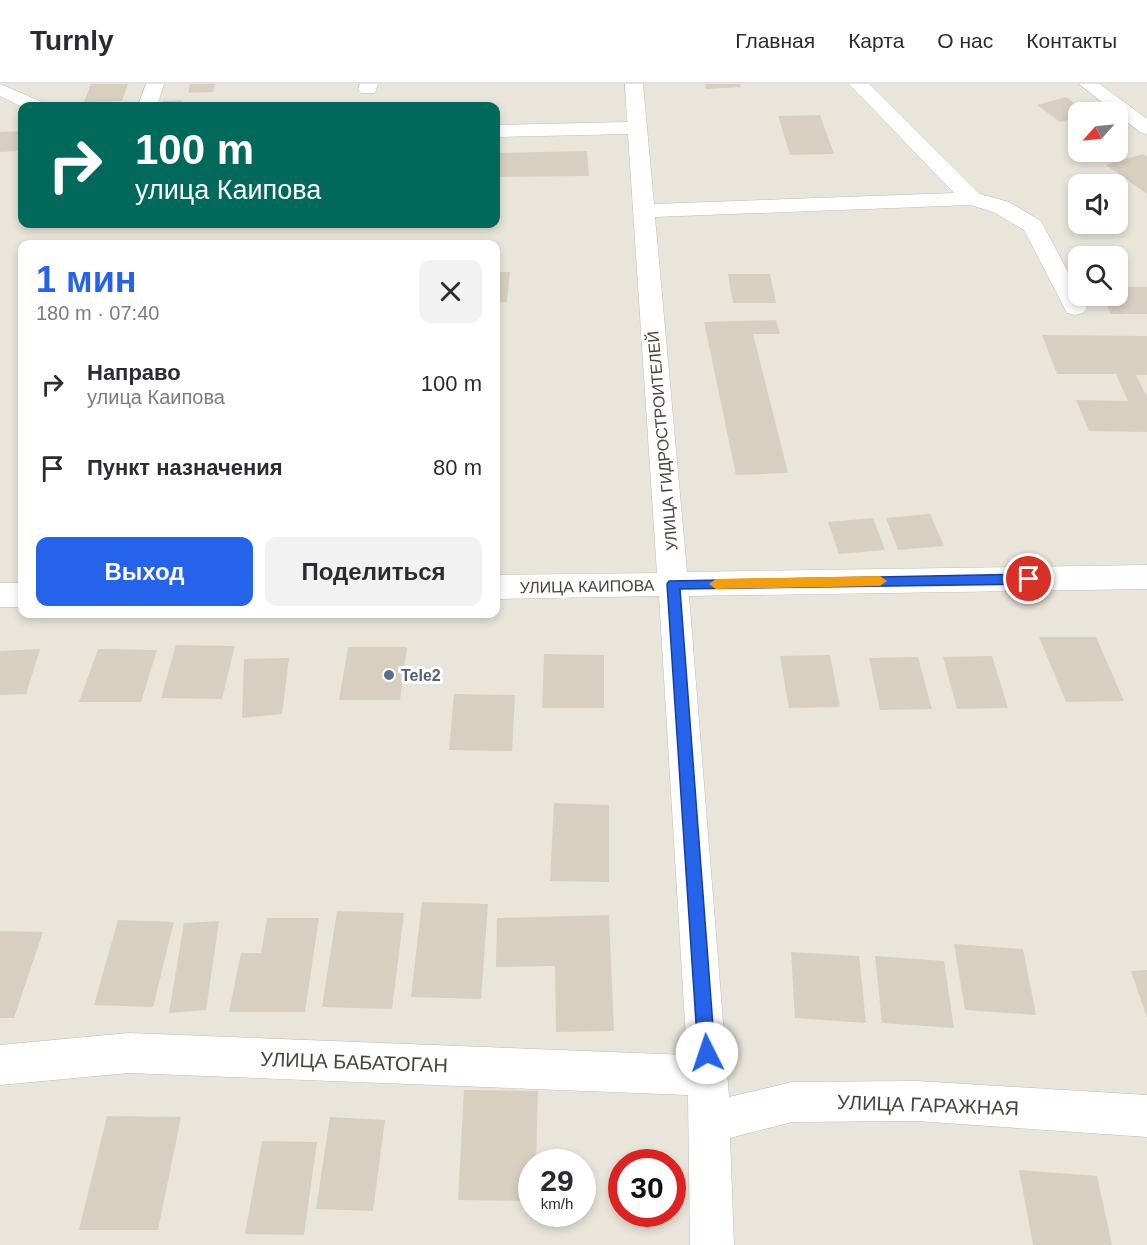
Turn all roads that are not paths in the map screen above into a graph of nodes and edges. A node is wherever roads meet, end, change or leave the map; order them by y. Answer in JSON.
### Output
{"nodes":[{"id":1,"x":155,"y":84,"type":"edge"},
{"id":2,"x":634,"y":84,"type":"edge"},
{"id":3,"x":858,"y":84,"type":"edge"},
{"id":4,"x":1088,"y":84,"type":"edge"},
{"id":5,"x":0,"y":88,"type":"edge"},
{"id":6,"x":27,"y":102,"type":"edge"},
{"id":7,"x":149,"y":102,"type":"edge"},
{"id":8,"x":637,"y":128,"type":"junction"},
{"id":9,"x":1147,"y":128,"type":"edge"},
{"id":10,"x":500,"y":132,"type":"edge"},
{"id":11,"x":972,"y":199,"type":"junction"},
{"id":12,"x":644,"y":211,"type":"junction"},
{"id":13,"x":1075,"y":308,"type":"dead end"},
{"id":14,"x":1147,"y":577,"type":"edge"},
{"id":15,"x":673,"y":584,"type":"junction"},
{"id":16,"x":500,"y":587,"type":"edge"},
{"id":17,"x":0,"y":595,"type":"edge"},
{"id":18,"x":18,"y":595,"type":"edge"},
{"id":19,"x":0,"y":1065,"type":"edge"},
{"id":20,"x":708,"y":1076,"type":"junction"},
{"id":21,"x":1147,"y":1116,"type":"edge"},
{"id":22,"x":710,"y":1122,"type":"junction"},
{"id":23,"x":712,"y":1245,"type":"edge"}],
"edges":[{"from":1,"to":7,"type":"street"},
{"from":2,"to":8,"type":"street","name":"УЛИЦА ГИДРОСТРОИТЕЛЕЙ"},
{"from":3,"to":11,"type":"street"},
{"from":4,"to":9,"type":"street"},
{"from":5,"to":6,"type":"street"},
{"from":8,"to":10,"type":"street"},
{"from":8,"to":12,"type":"street","name":"УЛИЦА ГИДРОСТРОИТЕЛЕЙ"},
{"from":11,"to":12,"type":"street"},
{"from":11,"to":13,"type":"street"},
{"from":12,"to":15,"type":"street","name":"УЛИЦА ГИДРОСТРОИТЕЛЕЙ"},
{"from":14,"to":15,"type":"street","name":"УЛИЦА КАИПОВА"},
{"from":15,"to":16,"type":"street","name":"УЛИЦА КАИПОВА"},
{"from":15,"to":20,"type":"street","name":"УЛИЦА ГИДРОСТРОИТЕЛЕЙ"},
{"from":17,"to":18,"type":"street"},
{"from":19,"to":20,"type":"street","name":"УЛИЦА БАБАТОГАН"},
{"from":20,"to":22,"type":"street","name":"УЛИЦА ГИДРОСТРОИТЕЛЕЙ"},
{"from":21,"to":22,"type":"street","name":"УЛИЦА ГАРАЖНАЯ"},
{"from":22,"to":23,"type":"street","name":"УЛИЦА ГИДРОСТРОИТЕЛЕЙ"}]}
